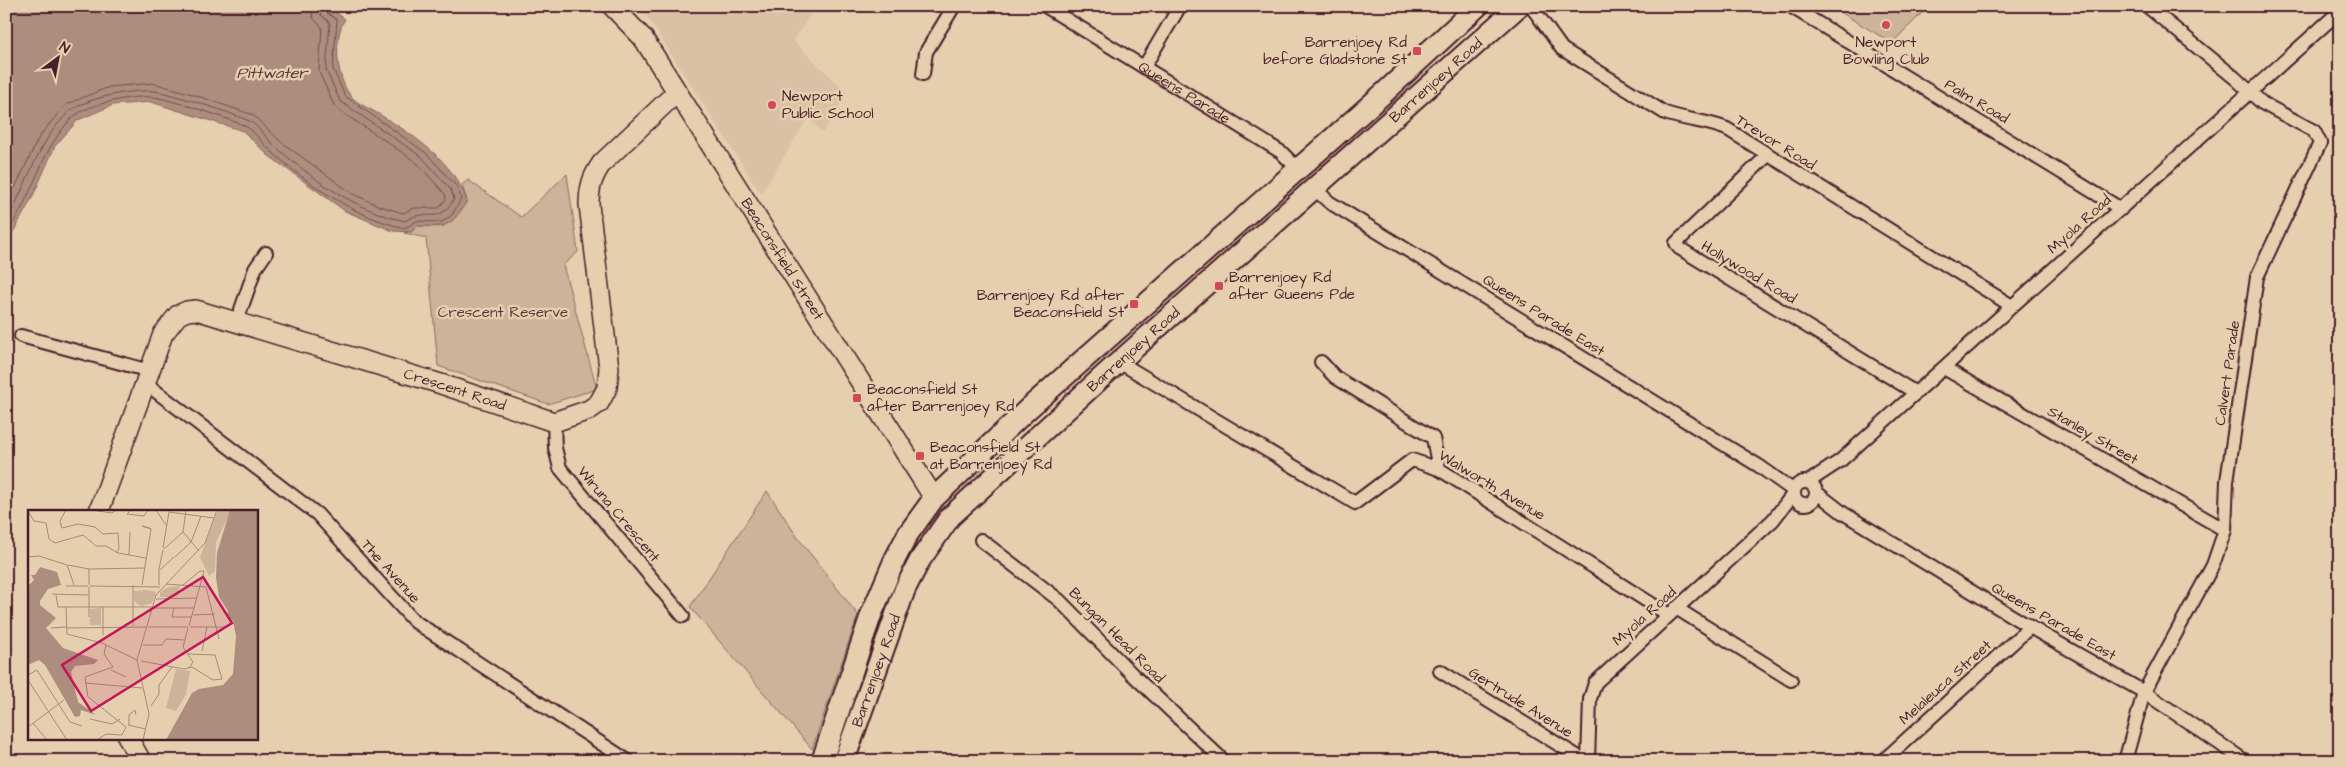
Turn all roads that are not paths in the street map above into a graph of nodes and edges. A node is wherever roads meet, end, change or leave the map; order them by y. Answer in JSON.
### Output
{"nodes":[{"id":1,"x":612,"y":6,"type":"edge"},
{"id":2,"x":954,"y":6,"type":"edge"},
{"id":3,"x":1045,"y":6,"type":"edge"},
{"id":4,"x":1180,"y":6,"type":"edge"},
{"id":5,"x":1478,"y":6,"type":"edge"},
{"id":6,"x":1519,"y":6,"type":"edge"},
{"id":7,"x":1531,"y":6,"type":"edge"},
{"id":8,"x":1790,"y":6,"type":"edge"},
{"id":9,"x":2147,"y":6,"type":"edge"},
{"id":10,"x":2340,"y":11,"type":"edge"},
{"id":11,"x":1144,"y":67,"type":"junction"},
{"id":12,"x":923,"y":74,"type":"dead end"},
{"id":13,"x":2250,"y":91,"type":"junction"},
{"id":14,"x":677,"y":92,"type":"junction"},
{"id":15,"x":1768,"y":155,"type":"junction"},
{"id":16,"x":1298,"y":169,"type":"junction"},
{"id":17,"x":1314,"y":188,"type":"junction"},
{"id":18,"x":2121,"y":209,"type":"junction"},
{"id":19,"x":266,"y":253,"type":"dead end"},
{"id":20,"x":2012,"y":306,"type":"junction"},
{"id":21,"x":237,"y":321,"type":"junction"},
{"id":22,"x":22,"y":336,"type":"dead end"},
{"id":23,"x":1119,"y":362,"type":"junction"},
{"id":24,"x":1321,"y":362,"type":"dead end"},
{"id":25,"x":1944,"y":368,"type":"junction"},
{"id":26,"x":148,"y":377,"type":"junction"},
{"id":27,"x":1916,"y":393,"type":"junction"},
{"id":28,"x":554,"y":422,"type":"junction"},
{"id":29,"x":1438,"y":469,"type":"junction"},
{"id":30,"x":1805,"y":492,"type":"junction"},
{"id":31,"x":934,"y":498,"type":"junction"},
{"id":32,"x":99,"y":510,"type":"edge"},
{"id":33,"x":950,"y":517,"type":"junction"},
{"id":34,"x":2225,"y":530,"type":"junction"},
{"id":35,"x":980,"y":540,"type":"dead end"},
{"id":36,"x":1673,"y":612,"type":"junction"},
{"id":37,"x":683,"y":616,"type":"dead end"},
{"id":38,"x":2030,"y":626,"type":"junction"},
{"id":39,"x":1440,"y":671,"type":"dead end"},
{"id":40,"x":1791,"y":680,"type":"dead end"},
{"id":41,"x":2144,"y":692,"type":"junction"},
{"id":42,"x":129,"y":740,"type":"edge"},
{"id":43,"x":141,"y":761,"type":"edge"},
{"id":44,"x":628,"y":761,"type":"edge"},
{"id":45,"x":822,"y":761,"type":"edge"},
{"id":46,"x":844,"y":761,"type":"edge"},
{"id":47,"x":1224,"y":761,"type":"edge"},
{"id":48,"x":1586,"y":761,"type":"edge"},
{"id":49,"x":1882,"y":761,"type":"edge"},
{"id":50,"x":2125,"y":761,"type":"edge"},
{"id":51,"x":2245,"y":761,"type":"edge"}],
"edges":[{"from":1,"to":14,"type":"street","name":"Beaconsfield Street"},
{"from":2,"to":12,"type":"street"},
{"from":3,"to":11,"type":"street","name":"Queens Parade"},
{"from":4,"to":11,"type":"street"},
{"from":5,"to":16,"type":"main road","name":"Barrenjoey Road"},
{"from":6,"to":17,"type":"main road","name":"Barrenjoey Road"},
{"from":7,"to":15,"type":"street","name":"Trevor Road"},
{"from":8,"to":18,"type":"street","name":"Palm Road"},
{"from":9,"to":13,"type":"street"},
{"from":10,"to":13,"type":"street","name":"Myola Road"},
{"from":11,"to":16,"type":"street","name":"Queens Parade"},
{"from":13,"to":18,"type":"street","name":"Myola Road"},
{"from":13,"to":34,"type":"street","name":"Calvert Parade"},
{"from":14,"to":28,"type":"street"},
{"from":14,"to":31,"type":"street","name":"Beaconsfield Street"},
{"from":15,"to":20,"type":"street","name":"Trevor Road"},
{"from":15,"to":27,"type":"street","name":"Hollywood Road"},
{"from":16,"to":17,"type":"main road","name":"Queens Parade"},
{"from":16,"to":31,"type":"main road","name":"Barrenjoey Road"},
{"from":17,"to":23,"type":"main road","name":"Barrenjoey Road"},
{"from":17,"to":30,"type":"street","name":"Queens Parade East"},
{"from":18,"to":20,"type":"street","name":"Myola Road"},
{"from":19,"to":21,"type":"street"},
{"from":20,"to":25,"type":"street","name":"Myola Road"},
{"from":21,"to":26,"type":"street","name":"Crescent Road"},
{"from":21,"to":28,"type":"street","name":"Crescent Road"},
{"from":22,"to":26,"type":"street","name":"The Avenue"},
{"from":23,"to":29,"type":"street","name":"Walworth Avenue"},
{"from":23,"to":33,"type":"main road","name":"Barrenjoey Road"},
{"from":24,"to":29,"type":"street"},
{"from":25,"to":27,"type":"street","name":"Myola Road"},
{"from":25,"to":34,"type":"street","name":"Stanley Street"},
{"from":26,"to":32,"type":"street","name":"Crescent Road"},
{"from":26,"to":44,"type":"street","name":"The Avenue"},
{"from":27,"to":30,"type":"street","name":"Myola Road"},
{"from":28,"to":37,"type":"street","name":"Wiruna Crescent"},
{"from":29,"to":36,"type":"street","name":"Walworth Avenue"},
{"from":30,"to":36,"type":"street","name":"Myola Road"},
{"from":30,"to":38,"type":"street","name":"Queens Parade East"},
{"from":31,"to":33,"type":"main road","name":"Beaconsfield Street"},
{"from":31,"to":45,"type":"main road","name":"Barrenjoey Road"},
{"from":33,"to":46,"type":"main road","name":"Barrenjoey Road"},
{"from":34,"to":41,"type":"street","name":"Calvert Parade"},
{"from":35,"to":47,"type":"street","name":"Bungan Head Road"},
{"from":36,"to":40,"type":"street","name":"Walworth Avenue"},
{"from":36,"to":48,"type":"street","name":"Myola Road"},
{"from":38,"to":41,"type":"street","name":"Queens Parade East"},
{"from":38,"to":49,"type":"street","name":"Melaleuca Street"},
{"from":39,"to":48,"type":"street","name":"Gertrude Avenue"},
{"from":41,"to":50,"type":"street","name":"Calvert Parade"},
{"from":41,"to":51,"type":"street","name":"Queens Parade East"},
{"from":42,"to":43,"type":"street"}]}
